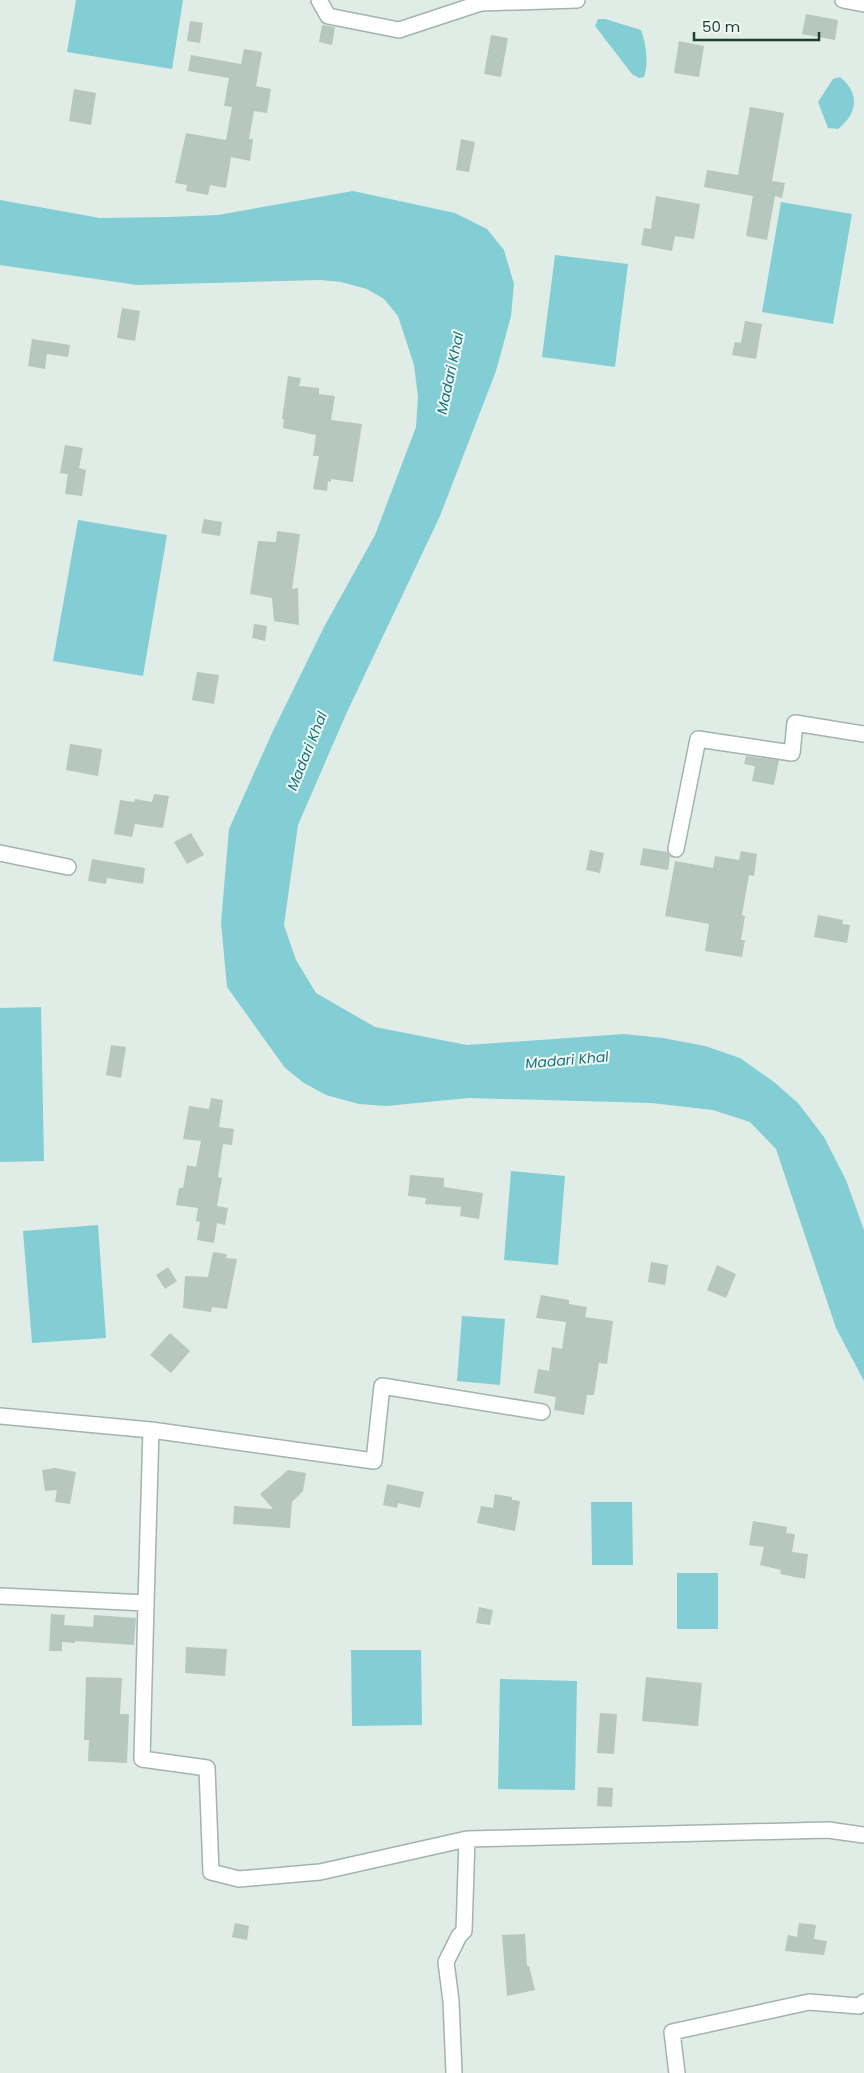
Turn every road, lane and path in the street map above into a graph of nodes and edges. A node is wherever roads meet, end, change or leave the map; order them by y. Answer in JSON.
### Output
{"nodes":[{"id":1,"x":319,"y":0,"type":"edge"},
{"id":2,"x":577,"y":0,"type":"edge"},
{"id":3,"x":843,"y":0,"type":"edge"},
{"id":4,"x":864,"y":4,"type":"edge"},
{"id":5,"x":864,"y":734,"type":"edge"},
{"id":6,"x":676,"y":849,"type":"dead end"},
{"id":7,"x":0,"y":853,"type":"edge"},
{"id":8,"x":68,"y":867,"type":"dead end"},
{"id":9,"x":542,"y":1412,"type":"dead end"},
{"id":10,"x":0,"y":1416,"type":"edge"},
{"id":11,"x":151,"y":1430,"type":"junction"},
{"id":12,"x":0,"y":1596,"type":"edge"},
{"id":13,"x":146,"y":1603,"type":"junction"},
{"id":14,"x":864,"y":1835,"type":"edge"},
{"id":15,"x":467,"y":1840,"type":"junction"},
{"id":16,"x":864,"y":2002,"type":"edge"},
{"id":17,"x":454,"y":2073,"type":"edge"},
{"id":18,"x":678,"y":2073,"type":"edge"}],
"edges":[{"from":1,"to":2,"type":"street"},
{"from":3,"to":4,"type":"street"},
{"from":5,"to":6,"type":"street"},
{"from":7,"to":8,"type":"street"},
{"from":9,"to":11,"type":"street"},
{"from":10,"to":11,"type":"street"},
{"from":11,"to":13,"type":"street"},
{"from":12,"to":13,"type":"street"},
{"from":13,"to":15,"type":"street"},
{"from":14,"to":15,"type":"street"},
{"from":15,"to":17,"type":"street"},
{"from":16,"to":18,"type":"street"}]}
